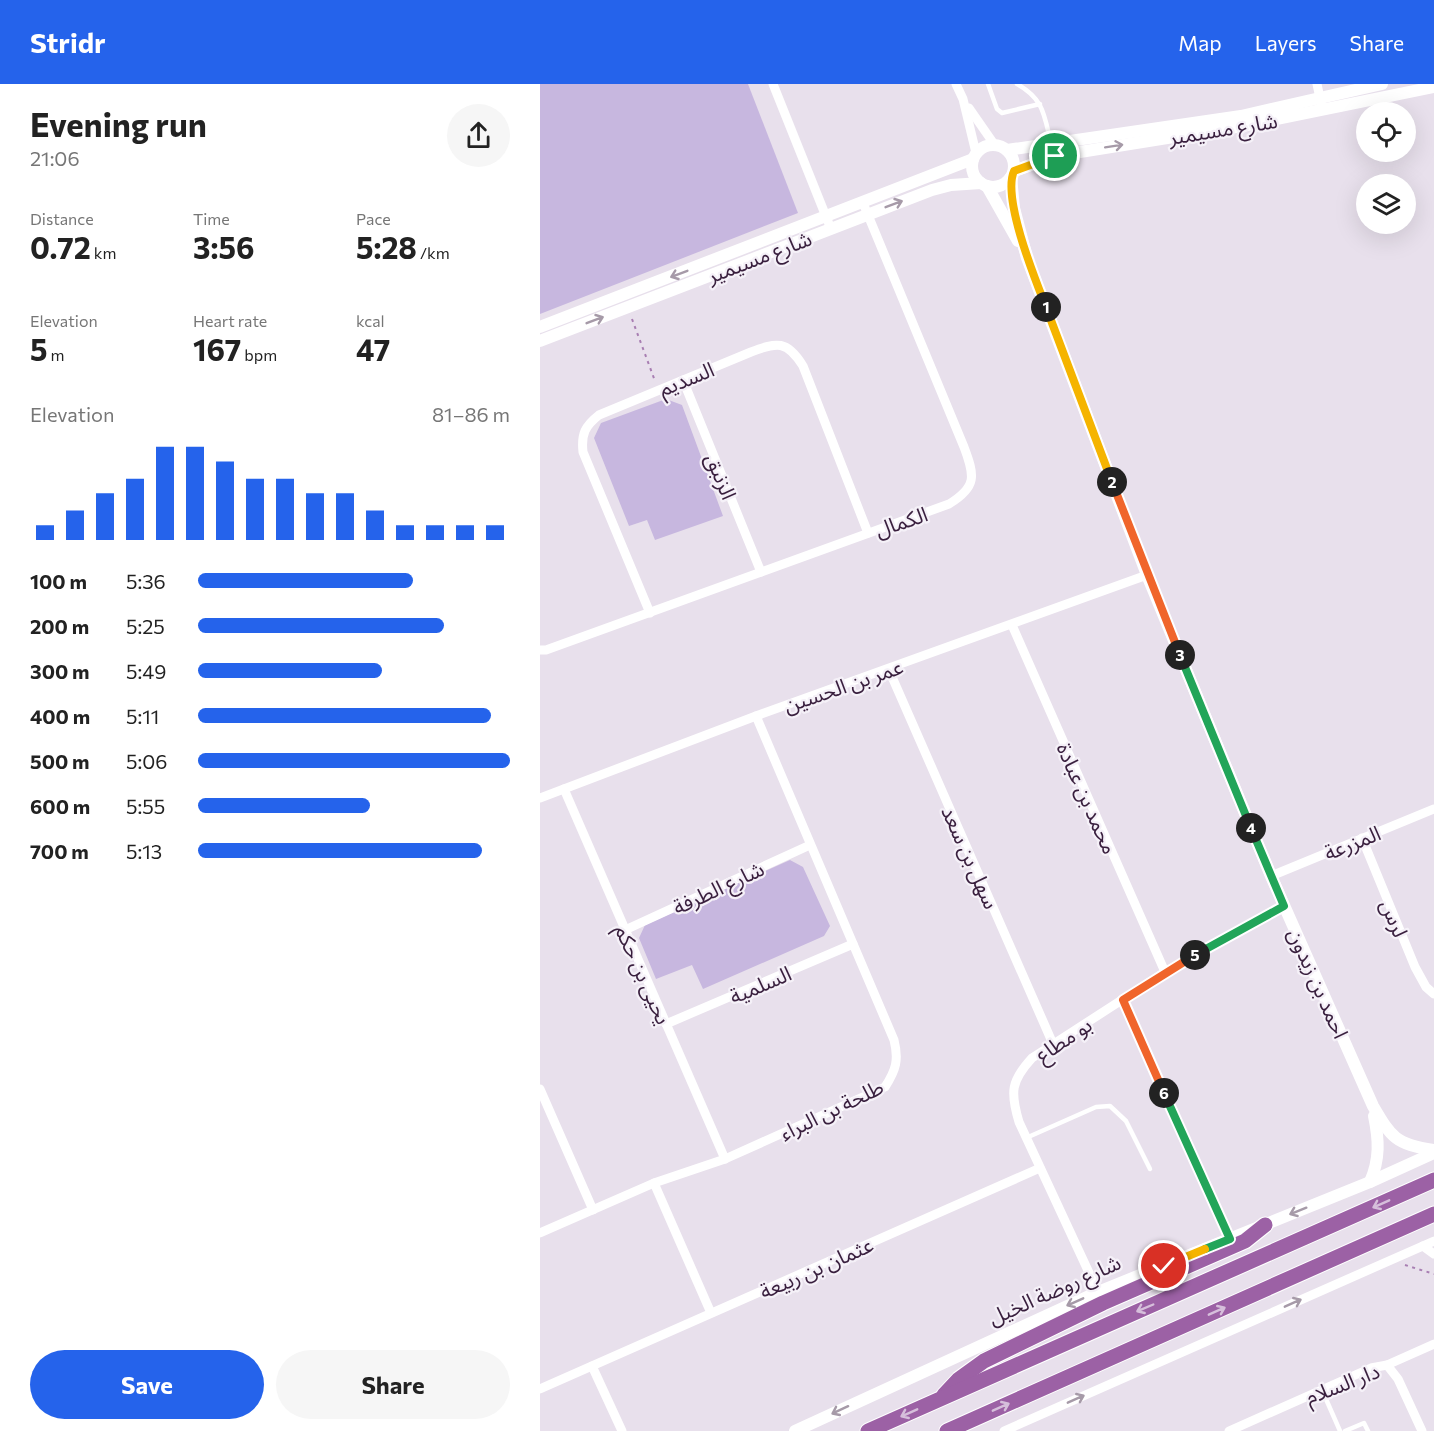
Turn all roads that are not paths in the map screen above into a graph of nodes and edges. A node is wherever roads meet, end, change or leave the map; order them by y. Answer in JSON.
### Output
{"nodes":[{"id":1,"x":773,"y":84,"type":"edge"},
{"id":2,"x":956,"y":84,"type":"edge"},
{"id":3,"x":988,"y":84,"type":"edge"},
{"id":4,"x":1017,"y":84,"type":"edge"},
{"id":5,"x":1317,"y":84,"type":"edge"},
{"id":6,"x":1382,"y":84,"type":"edge"},
{"id":7,"x":1434,"y":87,"type":"edge"},
{"id":8,"x":1320,"y":98,"type":"junction"},
{"id":9,"x":963,"y":99,"type":"junction"},
{"id":10,"x":1040,"y":104,"type":"junction"},
{"id":11,"x":1322,"y":111,"type":"junction"},
{"id":12,"x":1051,"y":143,"type":"junction"},
{"id":13,"x":994,"y":144,"type":"junction"},
{"id":14,"x":1007,"y":150,"type":"junction"},
{"id":15,"x":974,"y":156,"type":"junction"},
{"id":16,"x":1055,"y":156,"type":"junction"},
{"id":17,"x":1012,"y":174,"type":"junction"},
{"id":18,"x":984,"y":185,"type":"junction"},
{"id":19,"x":865,"y":209,"type":"junction"},
{"id":20,"x":829,"y":223,"type":"junction"},
{"id":21,"x":1027,"y":258,"type":"junction"},
{"id":22,"x":631,"y":301,"type":"junction"},
{"id":23,"x":540,"y":327,"type":"edge"},
{"id":24,"x":540,"y":341,"type":"edge"},
{"id":25,"x":684,"y":380,"type":"junction"},
{"id":26,"x":868,"y":533,"type":"junction"},
{"id":27,"x":762,"y":572,"type":"junction"},
{"id":28,"x":1147,"y":576,"type":"junction"},
{"id":29,"x":650,"y":612,"type":"junction"},
{"id":30,"x":1012,"y":625,"type":"junction"},
{"id":31,"x":540,"y":650,"type":"edge"},
{"id":32,"x":889,"y":670,"type":"junction"},
{"id":33,"x":756,"y":716,"type":"junction"},
{"id":34,"x":564,"y":789,"type":"junction"},
{"id":35,"x":540,"y":798,"type":"edge"},
{"id":36,"x":1434,"y":809,"type":"edge"},
{"id":37,"x":1362,"y":838,"type":"junction"},
{"id":38,"x":810,"y":845,"type":"junction"},
{"id":39,"x":1271,"y":876,"type":"junction"},
{"id":40,"x":1284,"y":906,"type":"junction"},
{"id":41,"x":625,"y":930,"type":"junction"},
{"id":42,"x":853,"y":944,"type":"junction"},
{"id":43,"x":1165,"y":972,"type":"junction"},
{"id":44,"x":1434,"y":994,"type":"edge"},
{"id":45,"x":1123,"y":1000,"type":"junction"},
{"id":46,"x":666,"y":1024,"type":"junction"},
{"id":47,"x":1053,"y":1044,"type":"junction"},
{"id":48,"x":540,"y":1089,"type":"edge"},
{"id":49,"x":1373,"y":1106,"type":"junction"},
{"id":50,"x":1026,"y":1138,"type":"junction"},
{"id":51,"x":1434,"y":1151,"type":"edge"},
{"id":52,"x":725,"y":1159,"type":"junction"},
{"id":53,"x":1040,"y":1168,"type":"junction"},
{"id":54,"x":1150,"y":1169,"type":"dead end"},
{"id":55,"x":1434,"y":1180,"type":"edge"},
{"id":56,"x":1370,"y":1182,"type":"junction"},
{"id":57,"x":654,"y":1183,"type":"junction"},
{"id":58,"x":593,"y":1209,"type":"junction"},
{"id":59,"x":1434,"y":1214,"type":"edge"},
{"id":60,"x":1265,"y":1225,"type":"junction"},
{"id":61,"x":540,"y":1233,"type":"edge"},
{"id":62,"x":1230,"y":1239,"type":"junction"},
{"id":63,"x":1434,"y":1241,"type":"edge"},
{"id":64,"x":1423,"y":1246,"type":"junction"},
{"id":65,"x":1434,"y":1254,"type":"edge"},
{"id":66,"x":1098,"y":1292,"type":"junction"},
{"id":67,"x":711,"y":1313,"type":"junction"},
{"id":68,"x":1434,"y":1344,"type":"edge"},
{"id":69,"x":1387,"y":1365,"type":"junction"},
{"id":70,"x":592,"y":1366,"type":"junction"},
{"id":71,"x":540,"y":1389,"type":"edge"},
{"id":72,"x":1322,"y":1390,"type":"junction"},
{"id":73,"x":941,"y":1398,"type":"junction"},
{"id":74,"x":622,"y":1431,"type":"edge"},
{"id":75,"x":795,"y":1431,"type":"edge"},
{"id":76,"x":868,"y":1431,"type":"edge"},
{"id":77,"x":947,"y":1431,"type":"edge"},
{"id":78,"x":1004,"y":1431,"type":"edge"},
{"id":79,"x":1229,"y":1431,"type":"edge"},
{"id":80,"x":1340,"y":1431,"type":"edge"},
{"id":81,"x":1345,"y":1431,"type":"edge"},
{"id":82,"x":1368,"y":1431,"type":"edge"},
{"id":83,"x":1422,"y":1431,"type":"edge"}],
"edges":[{"from":1,"to":20,"type":"street"},
{"from":2,"to":9,"type":"street"},
{"from":3,"to":10,"type":"lane"},
{"from":4,"to":10,"type":"lane"},
{"from":5,"to":8,"type":"street"},
{"from":6,"to":8,"type":"street","name":"شارع مسيمير"},
{"from":7,"to":11,"type":"street","name":"شارع مسيمير"},
{"from":8,"to":11,"type":"street"},
{"from":8,"to":12,"type":"street","name":"شارع مسيمير"},
{"from":9,"to":13,"type":"street"},
{"from":9,"to":15,"type":"street"},
{"from":10,"to":12,"type":"lane"},
{"from":16,"to":11,"type":"street","name":"شارع مسيمير","one_way":true},
{"from":12,"to":14,"type":"street","name":"شارع مسيمير"},
{"from":12,"to":16,"type":"lane"},
{"from":13,"to":14,"type":"street"},
{"from":13,"to":15,"type":"street"},
{"from":14,"to":17,"type":"street"},
{"from":15,"to":18,"type":"street"},
{"from":15,"to":19,"type":"street","name":"شارع مسيمير"},
{"from":16,"to":17,"type":"street","name":"شارع مسيمير"},
{"from":17,"to":18,"type":"street"},
{"from":17,"to":21,"type":"street","name":"احمد بن زيدون"},
{"from":19,"to":18,"type":"street","name":"شارع مسيمير","one_way":true},
{"from":18,"to":21,"type":"street","name":"احمد بن زيدون"},
{"from":19,"to":20,"type":"street","name":"شارع مسيمير"},
{"from":19,"to":26,"type":"street","name":"الكمال"},
{"from":20,"to":22,"type":"street","name":"شارع مسيمير"},
{"from":21,"to":28,"type":"street","name":"احمد بن زيدون"},
{"from":22,"to":23,"type":"street","name":"شارع مسيمير"},
{"from":24,"to":22,"type":"street","name":"شارع مسيمير","one_way":true},
{"from":25,"to":26,"type":"street","name":"السديم"},
{"from":25,"to":27,"type":"street","name":"الزنبق"},
{"from":25,"to":29,"type":"street","name":"السديم"},
{"from":26,"to":27,"type":"street","name":"الكمال"},
{"from":27,"to":29,"type":"street","name":"الكمال"},
{"from":28,"to":30,"type":"street","name":"عمر بن الحسين"},
{"from":28,"to":39,"type":"street","name":"احمد بن زيدون"},
{"from":29,"to":31,"type":"street","name":"الكمال"},
{"from":30,"to":32,"type":"street","name":"عمر بن الحسين"},
{"from":30,"to":43,"type":"street","name":"محمد بن عبادة"},
{"from":32,"to":33,"type":"street","name":"عمر بن الحسين"},
{"from":32,"to":47,"type":"street","name":"سهل بن سعد"},
{"from":33,"to":34,"type":"street","name":"عمر بن الحسين"},
{"from":33,"to":38,"type":"street","name":"طلحة بن البراء"},
{"from":34,"to":35,"type":"street","name":"عمر بن الحسين"},
{"from":34,"to":41,"type":"street","name":"يحيى بن حكم"},
{"from":36,"to":37,"type":"street","name":"المزرعة"},
{"from":37,"to":39,"type":"street","name":"المزرعة"},
{"from":37,"to":44,"type":"street","name":"لرس"},
{"from":38,"to":41,"type":"street","name":"شارع الطرفة"},
{"from":38,"to":42,"type":"street","name":"طلحة بن البراء"},
{"from":39,"to":40,"type":"street","name":"احمد بن زيدون"},
{"from":40,"to":43,"type":"street","name":"بو مطاع"},
{"from":40,"to":49,"type":"street","name":"احمد بن زيدون"},
{"from":41,"to":46,"type":"street","name":"يحيى بن حكم"},
{"from":42,"to":46,"type":"street","name":"السلمية"},
{"from":42,"to":52,"type":"street","name":"طلحة بن البراء"},
{"from":43,"to":45,"type":"street","name":"بو مطاع"},
{"from":45,"to":47,"type":"street","name":"بو مطاع"},
{"from":45,"to":62,"type":"street"},
{"from":46,"to":52,"type":"street","name":"يحيى بن حكم"},
{"from":47,"to":50,"type":"street","name":"بو مطاع"},
{"from":48,"to":58,"type":"street"},
{"from":49,"to":51,"type":"street","name":"احمد بن زيدون"},
{"from":49,"to":56,"type":"street","name":"احمد بن زيدون"},
{"from":50,"to":53,"type":"street","name":"بو مطاع"},
{"from":50,"to":54,"type":"lane"},
{"from":51,"to":56,"type":"street","name":"شارع روضة الخيل"},
{"from":52,"to":57,"type":"street","name":"طلحة بن البراء"},
{"from":53,"to":66,"type":"street","name":"بو مطاع"},
{"from":53,"to":67,"type":"street","name":"عثمان بن ربيعة"},
{"from":55,"to":73,"type":"main road","one_way":true},
{"from":56,"to":60,"type":"street","name":"شارع روضة الخيل","one_way":true},
{"from":57,"to":58,"type":"street","name":"طلحة بن البراء"},
{"from":57,"to":67,"type":"street"},
{"from":58,"to":61,"type":"street","name":"طلحة بن البراء"},
{"from":77,"to":59,"type":"main road","one_way":true},
{"from":60,"to":62,"type":"street","name":"شارع روضة الخيل"},
{"from":60,"to":73,"type":"main road"},
{"from":62,"to":66,"type":"street","name":"شارع روضة الخيل"},
{"from":63,"to":64,"type":"street"},
{"from":64,"to":65,"type":"street"},
{"from":78,"to":64,"type":"street","one_way":true},
{"from":66,"to":75,"type":"street","name":"شارع روضة الخيل","one_way":true},
{"from":67,"to":70,"type":"street","name":"عثمان بن ربيعة"},
{"from":68,"to":69,"type":"street"},
{"from":69,"to":72,"type":"street","name":"دار السلام"},
{"from":69,"to":83,"type":"street","name":"دار السلام"},
{"from":70,"to":71,"type":"street","name":"عثمان بن ربيعة"},
{"from":70,"to":74,"type":"street"},
{"from":72,"to":79,"type":"street","name":"دار السلام"},
{"from":72,"to":80,"type":"lane"},
{"from":73,"to":76,"type":"main road","one_way":true},
{"from":81,"to":82,"type":"lane"}]}
